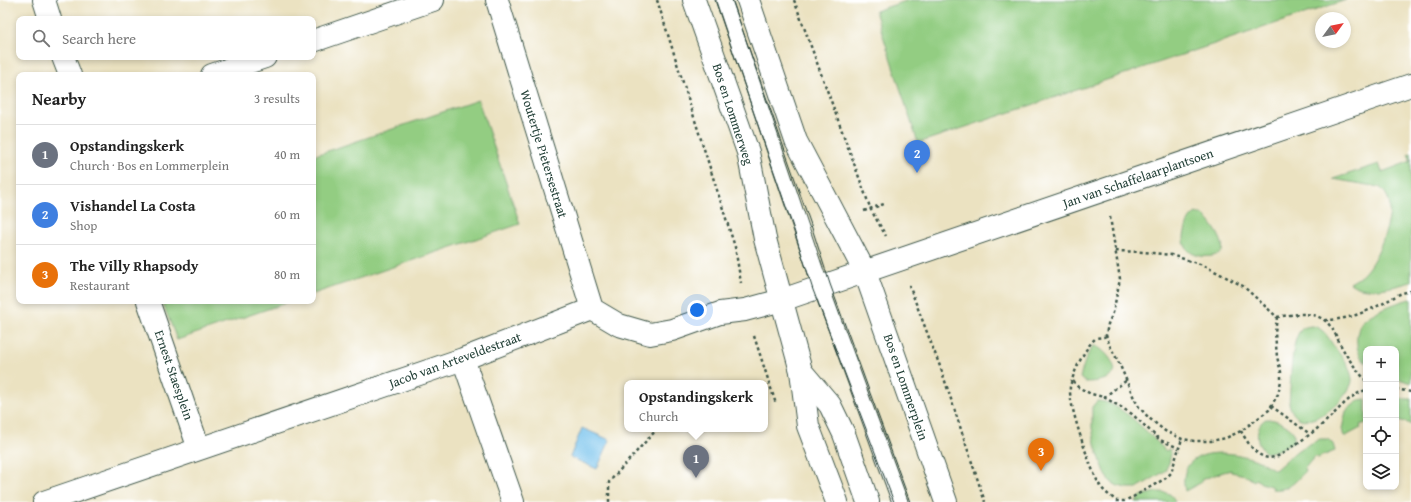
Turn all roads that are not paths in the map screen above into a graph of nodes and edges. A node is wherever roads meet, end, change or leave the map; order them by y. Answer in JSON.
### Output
{"nodes":[{"id":1,"x":44,"y":0,"type":"edge"},
{"id":2,"x":433,"y":0,"type":"edge"},
{"id":3,"x":497,"y":0,"type":"edge"},
{"id":4,"x":694,"y":0,"type":"edge"},
{"id":5,"x":724,"y":0,"type":"edge"},
{"id":6,"x":748,"y":0,"type":"edge"},
{"id":7,"x":49,"y":16,"type":"edge"},
{"id":8,"x":316,"y":40,"type":"edge"},
{"id":9,"x":64,"y":60,"type":"edge"},
{"id":10,"x":256,"y":60,"type":"edge"},
{"id":11,"x":69,"y":72,"type":"edge"},
{"id":12,"x":221,"y":72,"type":"edge"},
{"id":13,"x":1411,"y":85,"type":"edge"},
{"id":14,"x":865,"y":272,"type":"junction"},
{"id":15,"x":821,"y":287,"type":"junction"},
{"id":16,"x":782,"y":300,"type":"junction"},
{"id":17,"x":149,"y":304,"type":"edge"},
{"id":18,"x":592,"y":309,"type":"junction"},
{"id":19,"x":463,"y":359,"type":"junction"},
{"id":20,"x":802,"y":371,"type":"junction"},
{"id":21,"x":199,"y":448,"type":"junction"},
{"id":22,"x":44,"y":502,"type":"edge"},
{"id":23,"x":513,"y":502,"type":"edge"},
{"id":24,"x":837,"y":502,"type":"edge"},
{"id":25,"x":868,"y":502,"type":"edge"},
{"id":26,"x":900,"y":502,"type":"edge"},
{"id":27,"x":946,"y":502,"type":"edge"}],
"edges":[{"from":1,"to":7,"type":"main road"},
{"from":2,"to":8,"type":"main road"},
{"from":3,"to":18,"type":"main road","name":"Woutertje Pietersestraat"},
{"from":4,"to":16,"type":"main road","name":"Bos en Lommerweg"},
{"from":5,"to":15,"type":"lane","name":"Bos en Lommerweg"},
{"from":6,"to":14,"type":"main road"},
{"from":9,"to":11,"type":"main road"},
{"from":10,"to":12,"type":"main road"},
{"from":13,"to":14,"type":"main road","name":"Jan van Schaffelaarplantsoen"},
{"from":14,"to":15,"type":"main road"},
{"from":14,"to":27,"type":"main road","name":"Bos en Lommerplein"},
{"from":15,"to":16,"type":"main road"},
{"from":15,"to":26,"type":"lane"},
{"from":16,"to":18,"type":"main road"},
{"from":16,"to":20,"type":"main road"},
{"from":17,"to":21,"type":"main road","name":"Ernest Staesplein"},
{"from":18,"to":19,"type":"main road","name":"Jacob van Arteveldestraat"},
{"from":19,"to":21,"type":"main road","name":"Jacob van Arteveldestraat"},
{"from":19,"to":23,"type":"main road"},
{"from":20,"to":24,"type":"main road"},
{"from":20,"to":25,"type":"main road"},
{"from":21,"to":22,"type":"main road","name":"Jacob van Arteveldestraat"}]}
